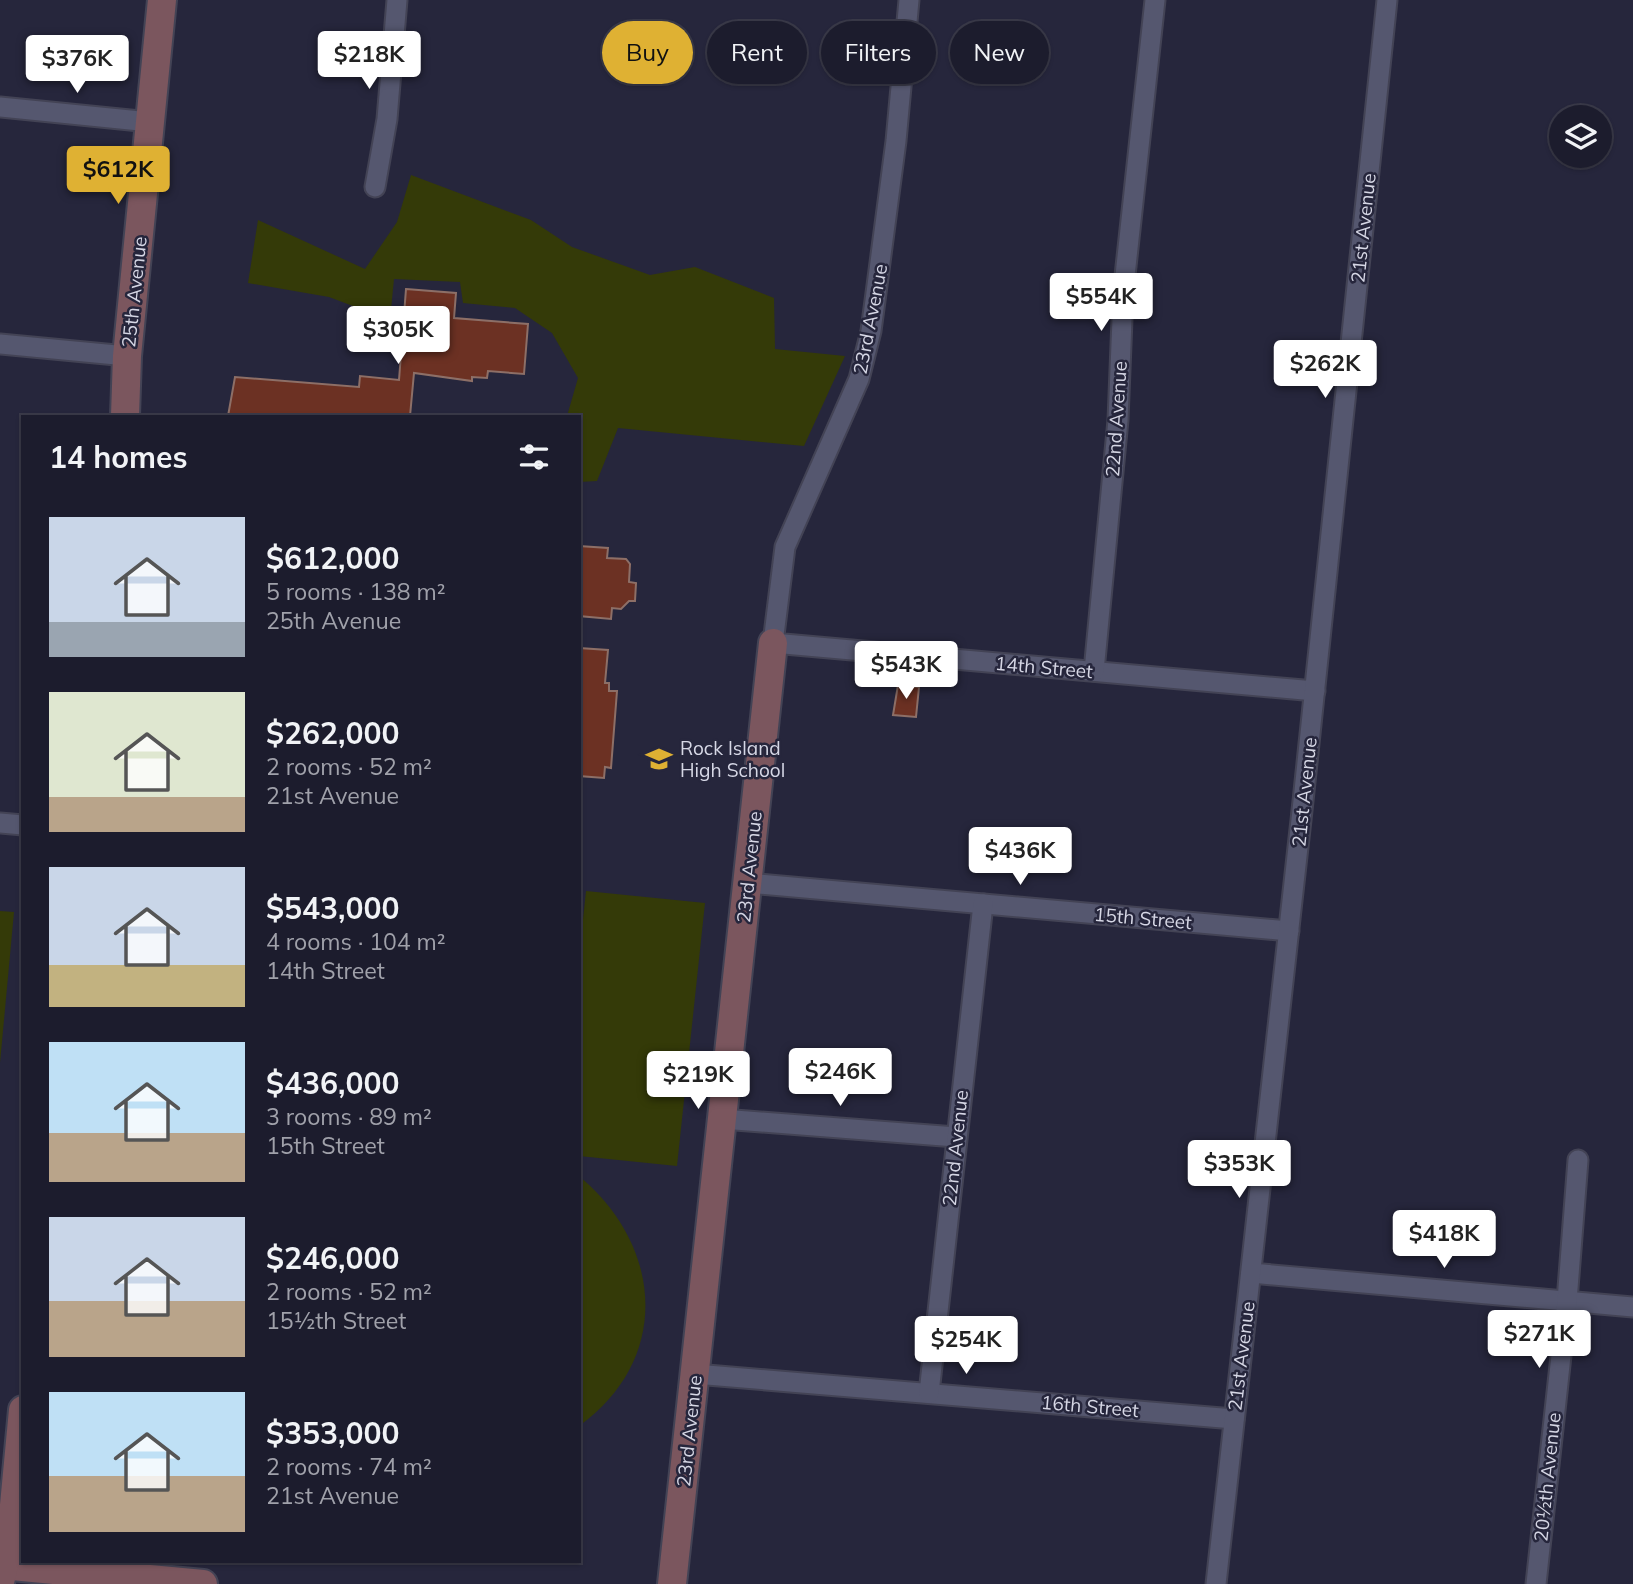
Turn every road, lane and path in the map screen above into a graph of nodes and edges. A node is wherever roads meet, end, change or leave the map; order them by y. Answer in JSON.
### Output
{"nodes":[{"id":1,"x":162,"y":0,"type":"edge"},
{"id":2,"x":397,"y":0,"type":"edge"},
{"id":3,"x":909,"y":0,"type":"edge"},
{"id":4,"x":1155,"y":0,"type":"edge"},
{"id":5,"x":1387,"y":0,"type":"edge"},
{"id":6,"x":0,"y":107,"type":"edge"},
{"id":7,"x":150,"y":122,"type":"junction"},
{"id":8,"x":375,"y":187,"type":"dead end"},
{"id":9,"x":0,"y":344,"type":"edge"},
{"id":10,"x":127,"y":356,"type":"junction"},
{"id":11,"x":125,"y":415,"type":"edge"},
{"id":12,"x":773,"y":643,"type":"junction"},
{"id":13,"x":1094,"y":671,"type":"junction"},
{"id":14,"x":1315,"y":691,"type":"junction"},
{"id":15,"x":0,"y":823,"type":"edge"},
{"id":16,"x":21,"y":825,"type":"edge"},
{"id":17,"x":747,"y":883,"type":"junction"},
{"id":18,"x":983,"y":904,"type":"junction"},
{"id":19,"x":1289,"y":931,"type":"junction"},
{"id":20,"x":722,"y":1119,"type":"junction"},
{"id":21,"x":956,"y":1137,"type":"junction"},
{"id":22,"x":1578,"y":1160,"type":"dead end"},
{"id":23,"x":1251,"y":1273,"type":"junction"},
{"id":24,"x":1567,"y":1301,"type":"junction"},
{"id":25,"x":1633,"y":1307,"type":"edge"},
{"id":26,"x":695,"y":1374,"type":"junction"},
{"id":27,"x":929,"y":1393,"type":"junction"},
{"id":28,"x":1234,"y":1419,"type":"junction"},
{"id":29,"x":21,"y":1431,"type":"edge"},
{"id":30,"x":1,"y":1571,"type":"edge"},
{"id":31,"x":203,"y":1584,"type":"edge"},
{"id":32,"x":672,"y":1584,"type":"edge"},
{"id":33,"x":1216,"y":1584,"type":"edge"},
{"id":34,"x":1536,"y":1584,"type":"edge"}],
"edges":[{"from":1,"to":7,"type":"street","name":"25th Avenue"},
{"from":2,"to":8,"type":"street"},
{"from":3,"to":12,"type":"street","name":"23rd Avenue"},
{"from":4,"to":13,"type":"street","name":"22nd Avenue"},
{"from":5,"to":14,"type":"street","name":"21st Avenue"},
{"from":6,"to":7,"type":"street"},
{"from":7,"to":10,"type":"street","name":"25th Avenue"},
{"from":9,"to":10,"type":"street"},
{"from":10,"to":11,"type":"street","name":"25th Avenue"},
{"from":12,"to":13,"type":"street","name":"14th Street"},
{"from":12,"to":17,"type":"street","name":"23rd Avenue"},
{"from":13,"to":14,"type":"street","name":"14th Street"},
{"from":14,"to":19,"type":"street","name":"21st Avenue"},
{"from":15,"to":16,"type":"street"},
{"from":17,"to":18,"type":"street","name":"15th Street"},
{"from":17,"to":20,"type":"street","name":"23rd Avenue"},
{"from":18,"to":19,"type":"street","name":"15th Street"},
{"from":18,"to":21,"type":"street","name":"22nd Avenue"},
{"from":19,"to":23,"type":"street","name":"21st Avenue"},
{"from":20,"to":21,"type":"street"},
{"from":20,"to":26,"type":"street","name":"23rd Avenue"},
{"from":21,"to":27,"type":"street","name":"22nd Avenue"},
{"from":22,"to":24,"type":"street","name":"20½th Avenue"},
{"from":23,"to":24,"type":"street"},
{"from":23,"to":28,"type":"street","name":"21st Avenue"},
{"from":24,"to":25,"type":"street"},
{"from":24,"to":34,"type":"street","name":"20½th Avenue"},
{"from":26,"to":27,"type":"street","name":"16th Street"},
{"from":26,"to":32,"type":"street","name":"23rd Avenue"},
{"from":27,"to":28,"type":"street","name":"16th Street"},
{"from":28,"to":33,"type":"street","name":"21st Avenue"},
{"from":29,"to":30,"type":"street"},
{"from":30,"to":31,"type":"street"}]}
